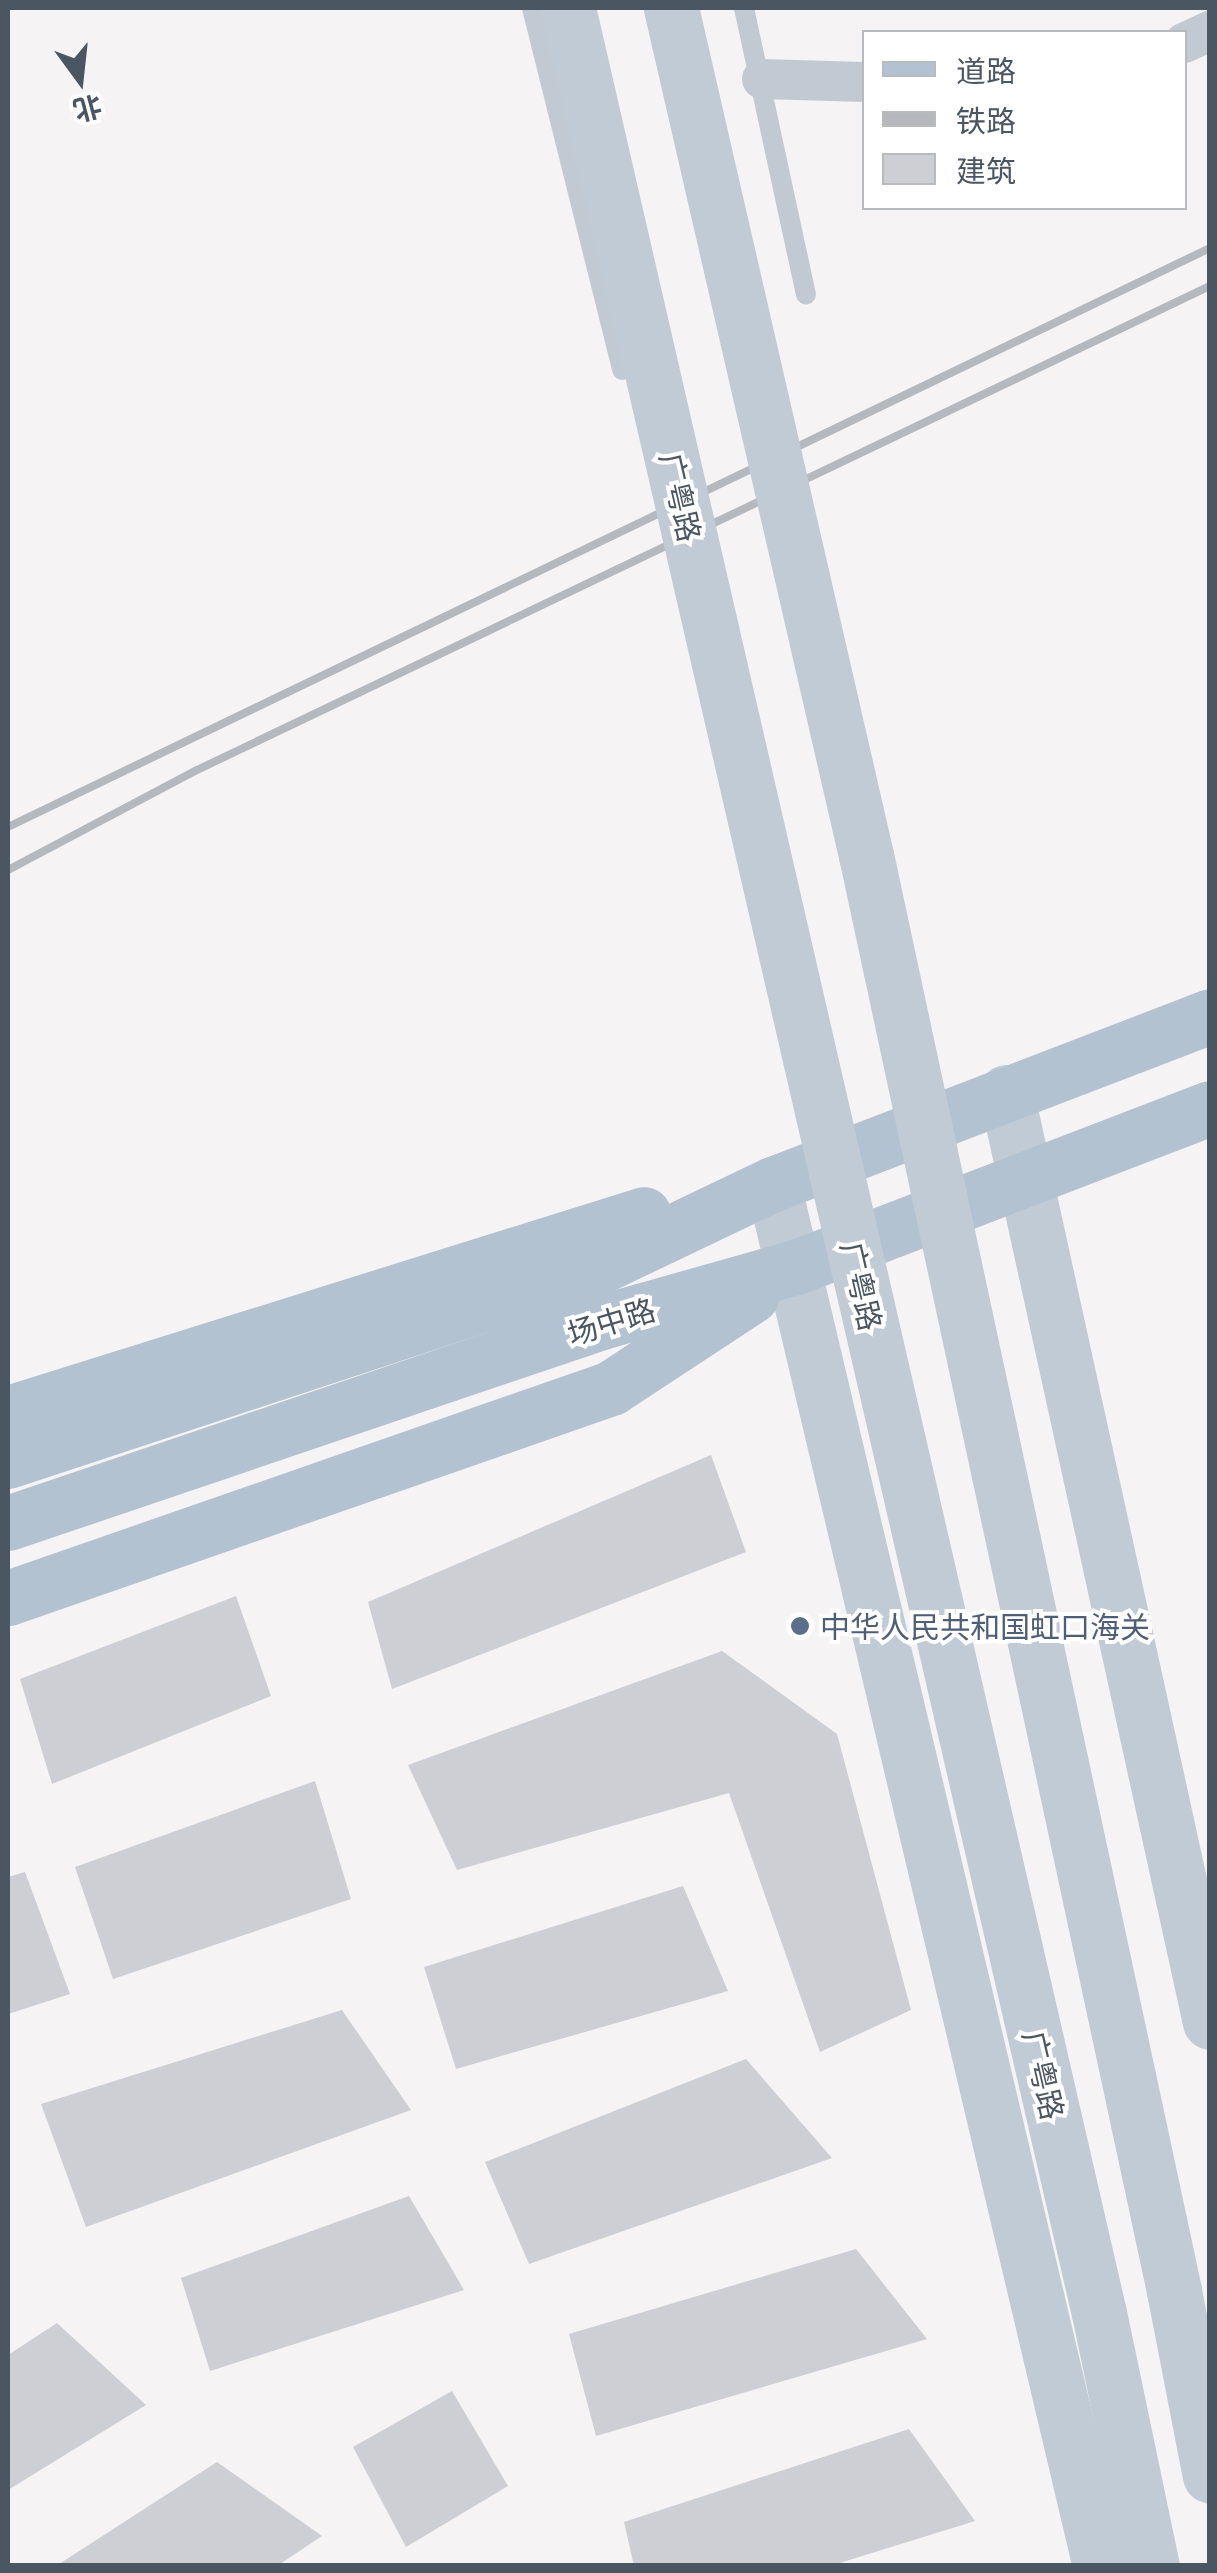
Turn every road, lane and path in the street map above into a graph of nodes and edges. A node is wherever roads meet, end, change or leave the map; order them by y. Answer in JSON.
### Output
{"nodes":[{"id":1,"x":532,"y":8,"type":"edge"},
{"id":2,"x":568,"y":8,"type":"edge"},
{"id":3,"x":671,"y":8,"type":"edge"},
{"id":4,"x":744,"y":8,"type":"edge"},
{"id":5,"x":762,"y":79,"type":"junction"},
{"id":6,"x":862,"y":82,"type":"edge"},
{"id":7,"x":806,"y":294,"type":"dead end"},
{"id":8,"x":622,"y":370,"type":"dead end"},
{"id":9,"x":1210,"y":1016,"type":"edge"},
{"id":10,"x":1006,"y":1092,"type":"junction"},
{"id":11,"x":1210,"y":1108,"type":"edge"},
{"id":12,"x":1025,"y":1178,"type":"junction"},
{"id":13,"x":773,"y":1184,"type":"junction"},
{"id":14,"x":796,"y":1267,"type":"junction"},
{"id":15,"x":8,"y":1412,"type":"edge"},
{"id":16,"x":8,"y":1461,"type":"edge"},
{"id":17,"x":8,"y":1523,"type":"edge"},
{"id":18,"x":8,"y":1598,"type":"edge"},
{"id":19,"x":1210,"y":2022,"type":"edge"},
{"id":20,"x":1210,"y":2476,"type":"edge"},
{"id":21,"x":1100,"y":2566,"type":"edge"},
{"id":22,"x":1152,"y":2566,"type":"edge"}],
"edges":[{"from":1,"to":8,"type":"lane"},
{"from":2,"to":22,"type":"main road","name":"广粤路","bridge":true},
{"from":3,"to":20,"type":"main road","bridge":true},
{"from":4,"to":5,"type":"lane"},
{"from":5,"to":6,"type":"street"},
{"from":5,"to":7,"type":"lane"},
{"from":9,"to":10,"type":"main road","name":"场中路"},
{"from":10,"to":12,"type":"main road"},
{"from":10,"to":13,"type":"main road","name":"场中路"},
{"from":11,"to":12,"type":"main road","name":"场中路"},
{"from":12,"to":14,"type":"main road","name":"场中路"},
{"from":12,"to":19,"type":"main road"},
{"from":13,"to":14,"type":"main road","name":"广粤路"},
{"from":13,"to":15,"type":"main road","name":"场中路"},
{"from":13,"to":16,"type":"main road","name":"场中路"},
{"from":14,"to":17,"type":"main road","name":"场中路"},
{"from":14,"to":18,"type":"main road"},
{"from":14,"to":21,"type":"main road","name":"广粤路"}]}
